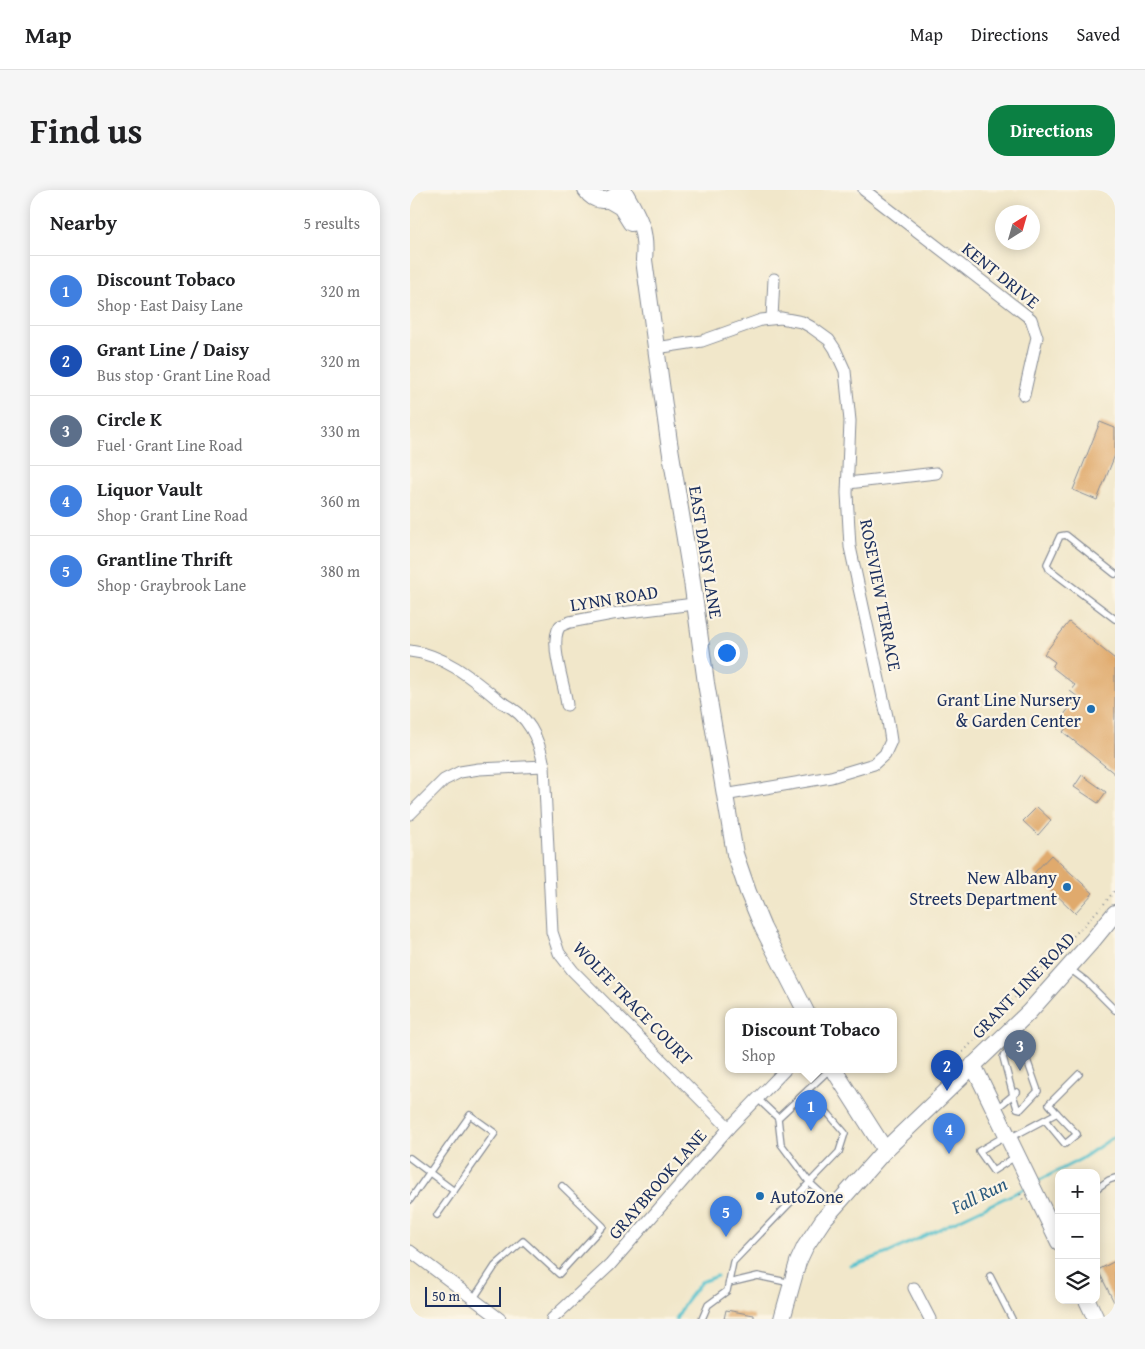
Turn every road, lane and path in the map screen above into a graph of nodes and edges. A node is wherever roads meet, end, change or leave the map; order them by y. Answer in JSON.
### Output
{"nodes":[{"id":1,"x":586,"y":190,"type":"edge"},
{"id":2,"x":864,"y":190,"type":"edge"},
{"id":3,"x":617,"y":193,"type":"edge"},
{"id":4,"x":774,"y":279,"type":"dead end"},
{"id":5,"x":772,"y":318,"type":"junction"},
{"id":6,"x":656,"y":348,"type":"junction"},
{"id":7,"x":1024,"y":395,"type":"dead end"},
{"id":8,"x":936,"y":473,"type":"dead end"},
{"id":9,"x":848,"y":483,"type":"junction"},
{"id":10,"x":1115,"y":574,"type":"edge"},
{"id":11,"x":694,"y":604,"type":"junction"},
{"id":12,"x":1115,"y":619,"type":"edge"},
{"id":13,"x":410,"y":651,"type":"edge"},
{"id":14,"x":567,"y":705,"type":"dead end"},
{"id":15,"x":544,"y":766,"type":"junction"},
{"id":16,"x":724,"y":795,"type":"junction"},
{"id":17,"x":410,"y":814,"type":"edge"},
{"id":18,"x":1115,"y":890,"type":"edge"},
{"id":19,"x":1115,"y":913,"type":"edge"},
{"id":20,"x":1068,"y":968,"type":"junction"},
{"id":21,"x":804,"y":1008,"type":"edge"},
{"id":22,"x":1115,"y":1010,"type":"edge"},
{"id":23,"x":1017,"y":1031,"type":"junction"},
{"id":24,"x":963,"y":1052,"type":"dead end"},
{"id":25,"x":973,"y":1065,"type":"junction"},
{"id":26,"x":782,"y":1073,"type":"edge"},
{"id":27,"x":826,"y":1073,"type":"edge"},
{"id":28,"x":836,"y":1073,"type":"edge"},
{"id":29,"x":1079,"y":1074,"type":"dead end"},
{"id":30,"x":808,"y":1090,"type":"junction"},
{"id":31,"x":1015,"y":1093,"type":"junction"},
{"id":32,"x":758,"y":1099,"type":"junction"},
{"id":33,"x":995,"y":1111,"type":"junction"},
{"id":34,"x":1057,"y":1113,"type":"junction"},
{"id":35,"x":778,"y":1118,"type":"junction"},
{"id":36,"x":1045,"y":1120,"type":"junction"},
{"id":37,"x":729,"y":1128,"type":"junction"},
{"id":38,"x":1008,"y":1137,"type":"junction"},
{"id":39,"x":885,"y":1150,"type":"junction"},
{"id":40,"x":1017,"y":1156,"type":"junction"},
{"id":41,"x":410,"y":1158,"type":"edge"},
{"id":42,"x":430,"y":1172,"type":"junction"},
{"id":43,"x":1115,"y":1178,"type":"edge"},
{"id":44,"x":810,"y":1183,"type":"junction"},
{"id":45,"x":562,"y":1186,"type":"dead end"},
{"id":46,"x":1100,"y":1186,"type":"edge"},
{"id":47,"x":454,"y":1191,"type":"junction"},
{"id":48,"x":410,"y":1200,"type":"edge"},
{"id":49,"x":836,"y":1206,"type":"junction"},
{"id":50,"x":437,"y":1215,"type":"dead end"},
{"id":51,"x":1055,"y":1231,"type":"edge"},
{"id":52,"x":410,"y":1251,"type":"edge"},
{"id":53,"x":990,"y":1276,"type":"dead end"},
{"id":54,"x":729,"y":1283,"type":"junction"},
{"id":55,"x":791,"y":1283,"type":"junction"},
{"id":56,"x":914,"y":1288,"type":"dead end"},
{"id":57,"x":474,"y":1298,"type":"junction"},
{"id":58,"x":1089,"y":1304,"type":"edge"},
{"id":59,"x":500,"y":1319,"type":"edge"},
{"id":60,"x":552,"y":1319,"type":"edge"},
{"id":61,"x":702,"y":1319,"type":"edge"},
{"id":62,"x":782,"y":1319,"type":"edge"},
{"id":63,"x":930,"y":1319,"type":"edge"},
{"id":64,"x":1012,"y":1319,"type":"edge"},
{"id":65,"x":1096,"y":1319,"type":"edge"}],
"edges":[{"from":1,"to":3,"type":"street","name":"EAST DAISY LANE"},
{"from":2,"to":7,"type":"street","name":"KENT DRIVE"},
{"from":3,"to":6,"type":"street","name":"EAST DAISY LANE"},
{"from":4,"to":5,"type":"street"},
{"from":5,"to":6,"type":"street","name":"ROSEVIEW TERRACE"},
{"from":5,"to":9,"type":"street","name":"ROSEVIEW TERRACE"},
{"from":6,"to":11,"type":"street","name":"EAST DAISY LANE"},
{"from":8,"to":9,"type":"street"},
{"from":9,"to":16,"type":"street","name":"ROSEVIEW TERRACE"},
{"from":10,"to":12,"type":"lane"},
{"from":11,"to":14,"type":"street","name":"LYNN ROAD"},
{"from":11,"to":16,"type":"street","name":"EAST DAISY LANE"},
{"from":13,"to":15,"type":"street","name":"WOLFE TRACE COURT"},
{"from":15,"to":17,"type":"street"},
{"from":15,"to":37,"type":"street","name":"WOLFE TRACE COURT"},
{"from":16,"to":21,"type":"street","name":"EAST DAISY LANE"},
{"from":18,"to":24,"type":"path"},
{"from":19,"to":20,"type":"street","name":"GRANT LINE ROAD"},
{"from":20,"to":22,"type":"lane"},
{"from":20,"to":23,"type":"street","name":"GRANT LINE ROAD"},
{"from":23,"to":25,"type":"street","name":"GRANT LINE ROAD"},
{"from":23,"to":31,"type":"lane"},
{"from":23,"to":31,"type":"lane"},
{"from":25,"to":33,"type":"street"},
{"from":25,"to":39,"type":"street","name":"GRANT LINE ROAD"},
{"from":26,"to":32,"type":"street","name":"GRAYBROOK LANE"},
{"from":27,"to":30,"type":"lane"},
{"from":28,"to":39,"type":"street"},
{"from":29,"to":34,"type":"lane"},
{"from":30,"to":35,"type":"lane"},
{"from":30,"to":44,"type":"lane"},
{"from":31,"to":33,"type":"lane"},
{"from":32,"to":35,"type":"lane"},
{"from":32,"to":37,"type":"street","name":"GRAYBROOK LANE"},
{"from":33,"to":38,"type":"street"},
{"from":34,"to":36,"type":"lane"},
{"from":34,"to":36,"type":"lane"},
{"from":35,"to":44,"type":"lane"},
{"from":36,"to":38,"type":"lane"},
{"from":37,"to":60,"type":"street","name":"GRAYBROOK LANE"},
{"from":38,"to":40,"type":"street"},
{"from":38,"to":40,"type":"lane"},
{"from":39,"to":49,"type":"street","name":"GRANT LINE ROAD"},
{"from":40,"to":51,"type":"street"},
{"from":41,"to":42,"type":"lane"},
{"from":42,"to":47,"type":"lane"},
{"from":42,"to":47,"type":"lane"},
{"from":42,"to":48,"type":"lane"},
{"from":43,"to":46,"type":"lane"},
{"from":44,"to":49,"type":"lane"},
{"from":44,"to":54,"type":"lane"},
{"from":45,"to":57,"type":"lane"},
{"from":47,"to":50,"type":"lane"},
{"from":49,"to":55,"type":"street","name":"GRANT LINE ROAD"},
{"from":52,"to":57,"type":"street"},
{"from":53,"to":64,"type":"lane"},
{"from":54,"to":55,"type":"lane"},
{"from":54,"to":61,"type":"lane"},
{"from":55,"to":62,"type":"street","name":"GRANT LINE ROAD"},
{"from":56,"to":63,"type":"street"},
{"from":57,"to":59,"type":"street"},
{"from":58,"to":65,"type":"street"}]}
